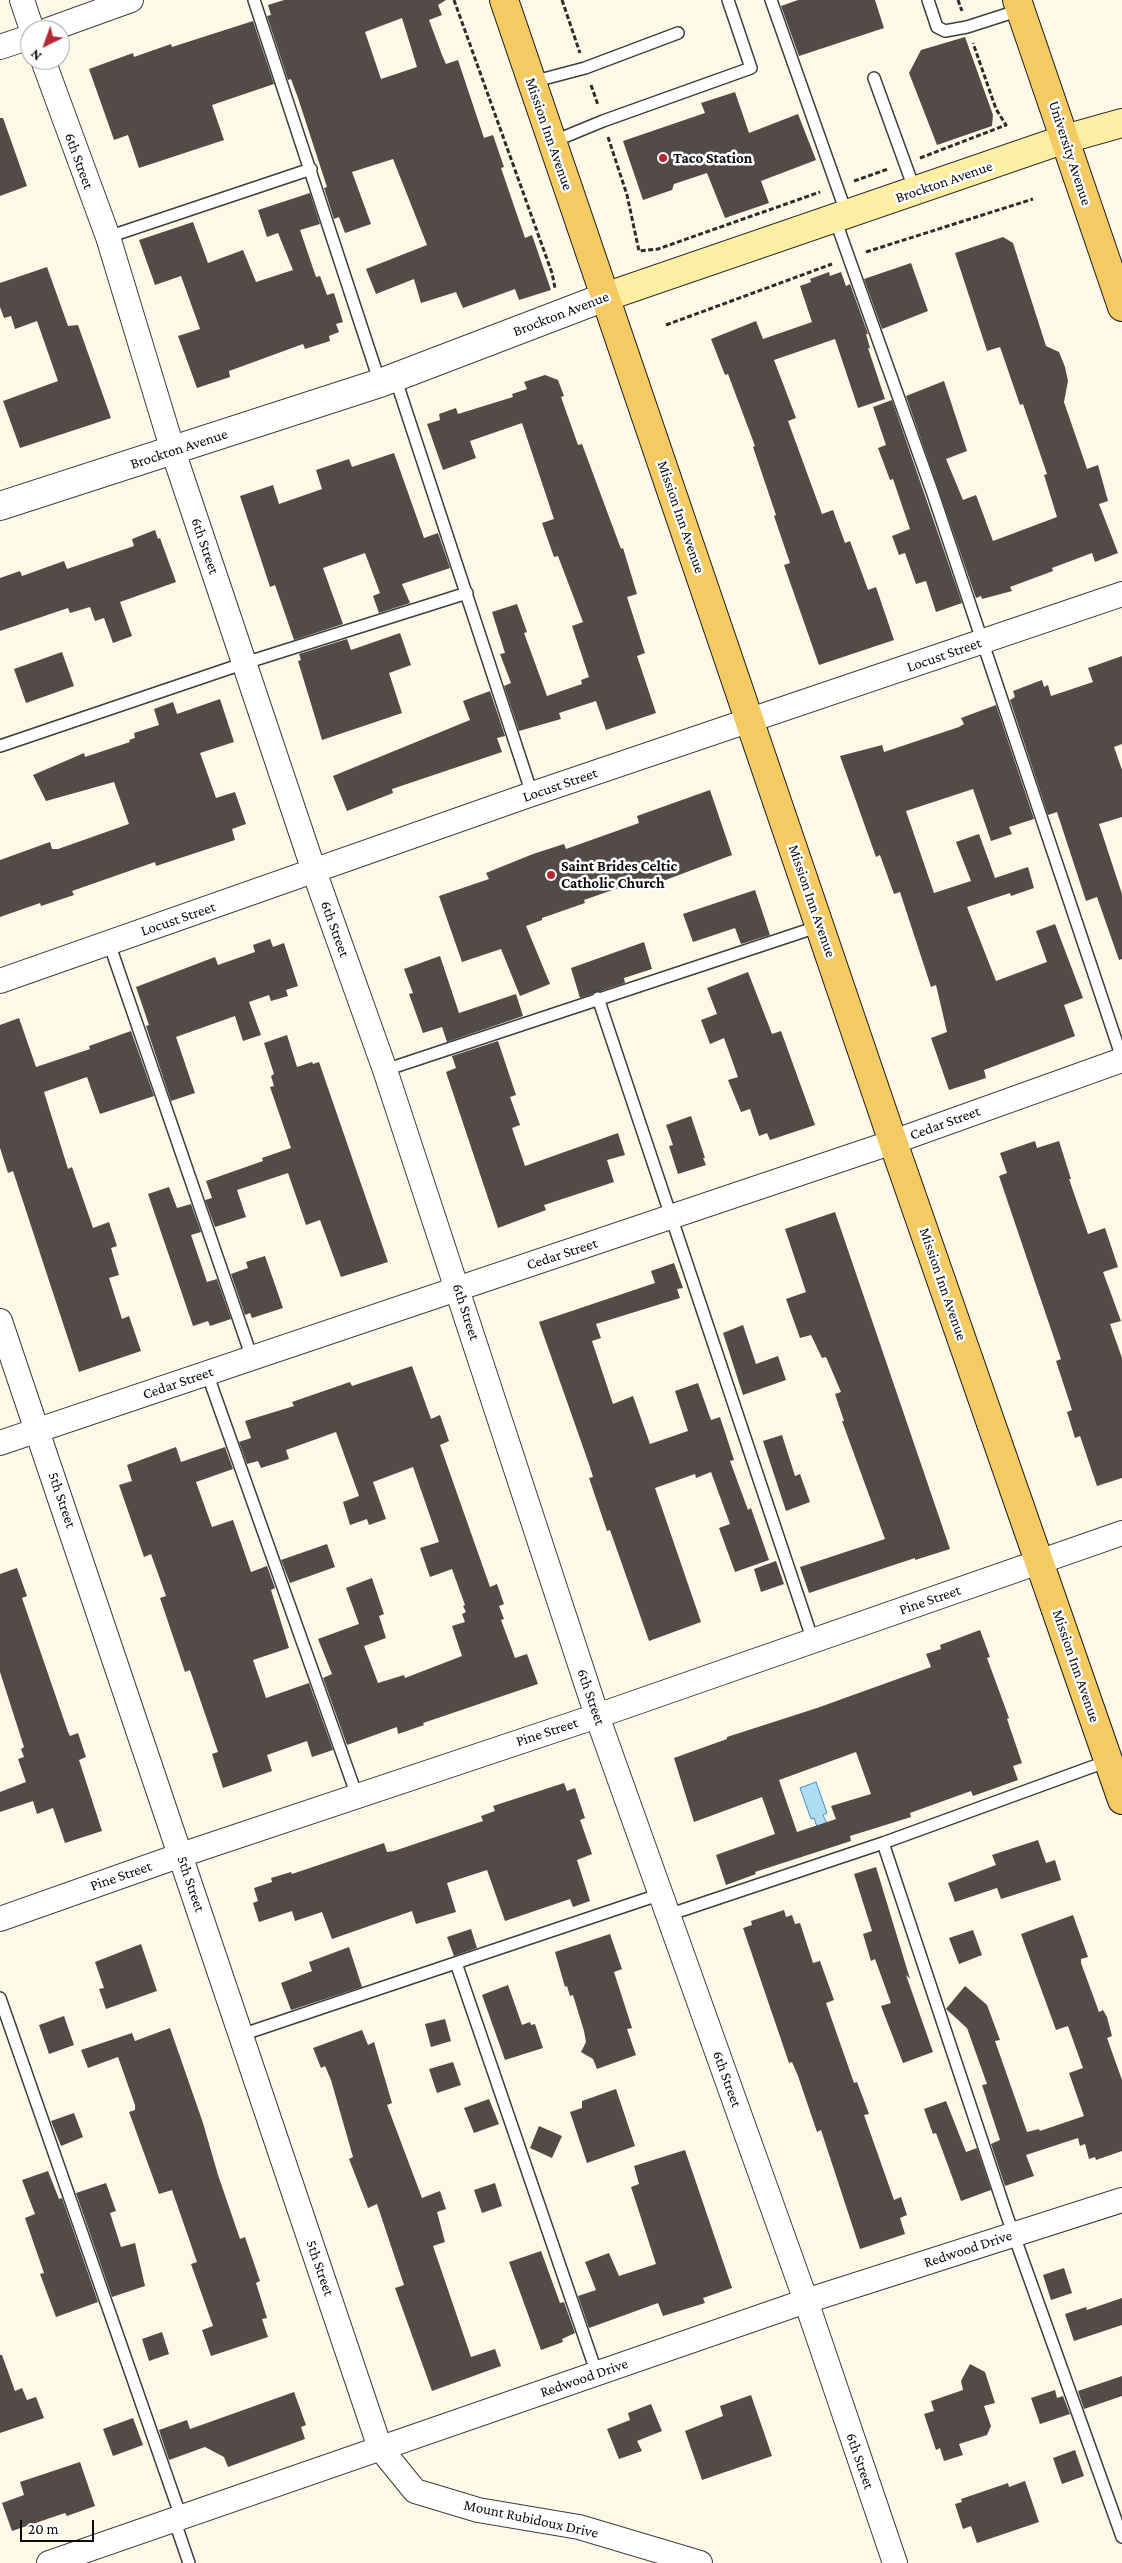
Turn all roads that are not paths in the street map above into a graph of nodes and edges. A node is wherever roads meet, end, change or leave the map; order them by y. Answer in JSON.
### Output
{"nodes":[{"id":1,"x":22,"y":0,"type":"edge"},
{"id":2,"x":131,"y":0,"type":"edge"},
{"id":3,"x":254,"y":0,"type":"edge"},
{"id":4,"x":504,"y":0,"type":"edge"},
{"id":5,"x":728,"y":0,"type":"edge"},
{"id":6,"x":771,"y":0,"type":"edge"},
{"id":7,"x":928,"y":0,"type":"edge"},
{"id":8,"x":1019,"y":5,"type":"edge"},
{"id":9,"x":29,"y":20,"type":"edge"},
{"id":10,"x":70,"y":22,"type":"edge"},
{"id":11,"x":678,"y":33,"type":"dead end"},
{"id":12,"x":20,"y":39,"type":"edge"},
{"id":13,"x":0,"y":46,"type":"edge"},
{"id":14,"x":46,"y":70,"type":"edge"},
{"id":15,"x":874,"y":78,"type":"dead end"},
{"id":16,"x":532,"y":82,"type":"junction"},
{"id":17,"x":1122,"y":123,"type":"edge"},
{"id":18,"x":1066,"y":139,"type":"junction"},
{"id":19,"x":552,"y":142,"type":"junction"},
{"id":20,"x":311,"y":169,"type":"junction"},
{"id":21,"x":916,"y":192,"type":"junction"},
{"id":22,"x":841,"y":217,"type":"junction"},
{"id":23,"x":108,"y":237,"type":"junction"},
{"id":24,"x":605,"y":297,"type":"junction"},
{"id":25,"x":1122,"y":307,"type":"edge"},
{"id":26,"x":388,"y":380,"type":"junction"},
{"id":27,"x":173,"y":451,"type":"junction"},
{"id":28,"x":0,"y":506,"type":"edge"},
{"id":29,"x":467,"y":593,"type":"junction"},
{"id":30,"x":1122,"y":594,"type":"edge"},
{"id":31,"x":984,"y":642,"type":"junction"},
{"id":32,"x":245,"y":663,"type":"junction"},
{"id":33,"x":751,"y":721,"type":"junction"},
{"id":34,"x":0,"y":746,"type":"edge"},
{"id":35,"x":532,"y":794,"type":"junction"},
{"id":36,"x":314,"y":872,"type":"junction"},
{"id":37,"x":820,"y":926,"type":"junction"},
{"id":38,"x":109,"y":943,"type":"junction"},
{"id":39,"x":0,"y":981,"type":"edge"},
{"id":40,"x":598,"y":998,"type":"junction"},
{"id":41,"x":1122,"y":1059,"type":"edge"},
{"id":42,"x":386,"y":1070,"type":"junction"},
{"id":43,"x":893,"y":1142,"type":"junction"},
{"id":44,"x":670,"y":1218,"type":"junction"},
{"id":45,"x":458,"y":1288,"type":"junction"},
{"id":46,"x":0,"y":1321,"type":"edge"},
{"id":47,"x":252,"y":1358,"type":"junction"},
{"id":48,"x":207,"y":1373,"type":"junction"},
{"id":49,"x":38,"y":1430,"type":"junction"},
{"id":50,"x":0,"y":1443,"type":"edge"},
{"id":51,"x":1122,"y":1533,"type":"edge"},
{"id":52,"x":1040,"y":1562,"type":"junction"},
{"id":53,"x":813,"y":1641,"type":"junction"},
{"id":54,"x":597,"y":1716,"type":"junction"},
{"id":55,"x":1108,"y":1761,"type":"junction"},
{"id":56,"x":357,"y":1796,"type":"junction"},
{"id":57,"x":1122,"y":1800,"type":"edge"},
{"id":58,"x":883,"y":1843,"type":"junction"},
{"id":59,"x":181,"y":1855,"type":"junction"},
{"id":60,"x":665,"y":1905,"type":"junction"},
{"id":61,"x":0,"y":1919,"type":"edge"},
{"id":62,"x":456,"y":1963,"type":"junction"},
{"id":63,"x":0,"y":1998,"type":"edge"},
{"id":64,"x":241,"y":2035,"type":"junction"},
{"id":65,"x":1122,"y":2200,"type":"edge"},
{"id":66,"x":1014,"y":2234,"type":"junction"},
{"id":67,"x":806,"y":2302,"type":"junction"},
{"id":68,"x":597,"y":2374,"type":"junction"},
{"id":69,"x":380,"y":2448,"type":"junction"},
{"id":70,"x":178,"y":2518,"type":"junction"},
{"id":71,"x":1122,"y":2537,"type":"edge"},
{"id":72,"x":49,"y":2563,"type":"edge"},
{"id":73,"x":189,"y":2563,"type":"edge"},
{"id":74,"x":700,"y":2563,"type":"edge"},
{"id":75,"x":894,"y":2563,"type":"edge"}],
"edges":[{"from":1,"to":9,"type":"street"},
{"from":2,"to":10,"type":"street"},
{"from":3,"to":20,"type":"lane"},
{"from":4,"to":16,"type":"main road","name":"Mission Inn Avenue"},
{"from":5,"to":19,"type":"lane"},
{"from":6,"to":22,"type":"lane"},
{"from":7,"to":8,"type":"lane"},
{"from":8,"to":18,"type":"main road","name":"University Avenue"},
{"from":11,"to":16,"type":"lane"},
{"from":12,"to":13,"type":"street"},
{"from":14,"to":23,"type":"street","name":"6th Street"},
{"from":15,"to":21,"type":"lane"},
{"from":16,"to":19,"type":"main road","name":"Mission Inn Avenue"},
{"from":17,"to":18,"type":"main road","name":"Brockton Avenue"},
{"from":18,"to":21,"type":"main road","name":"Brockton Avenue"},
{"from":18,"to":25,"type":"main road","name":"University Avenue"},
{"from":19,"to":24,"type":"main road","name":"Mission Inn Avenue"},
{"from":20,"to":23,"type":"lane"},
{"from":20,"to":26,"type":"lane"},
{"from":21,"to":22,"type":"main road","name":"Brockton Avenue"},
{"from":22,"to":24,"type":"main road","name":"Brockton Avenue"},
{"from":22,"to":31,"type":"lane"},
{"from":23,"to":27,"type":"street","name":"6th Street"},
{"from":24,"to":26,"type":"street","name":"Brockton Avenue"},
{"from":24,"to":33,"type":"main road","name":"Mission Inn Avenue"},
{"from":26,"to":27,"type":"street","name":"Brockton Avenue"},
{"from":26,"to":29,"type":"lane"},
{"from":27,"to":28,"type":"street","name":"Brockton Avenue"},
{"from":27,"to":32,"type":"street","name":"6th Street"},
{"from":29,"to":32,"type":"lane"},
{"from":29,"to":35,"type":"lane"},
{"from":30,"to":31,"type":"street","name":"Locust Street"},
{"from":31,"to":33,"type":"street","name":"Locust Street"},
{"from":31,"to":41,"type":"lane"},
{"from":32,"to":34,"type":"lane"},
{"from":32,"to":36,"type":"street","name":"6th Street"},
{"from":33,"to":35,"type":"street","name":"Locust Street"},
{"from":33,"to":37,"type":"main road","name":"Mission Inn Avenue"},
{"from":35,"to":36,"type":"street","name":"Locust Street"},
{"from":36,"to":38,"type":"street","name":"Locust Street"},
{"from":36,"to":42,"type":"street","name":"6th Street"},
{"from":37,"to":40,"type":"lane"},
{"from":37,"to":43,"type":"main road","name":"Mission Inn Avenue"},
{"from":38,"to":39,"type":"street","name":"Locust Street"},
{"from":38,"to":47,"type":"lane"},
{"from":40,"to":42,"type":"lane"},
{"from":40,"to":44,"type":"lane"},
{"from":41,"to":43,"type":"street","name":"Cedar Street"},
{"from":42,"to":45,"type":"street","name":"6th Street"},
{"from":43,"to":44,"type":"street","name":"Cedar Street"},
{"from":43,"to":52,"type":"main road","name":"Mission Inn Avenue"},
{"from":44,"to":45,"type":"street","name":"Cedar Street"},
{"from":44,"to":53,"type":"lane"},
{"from":45,"to":47,"type":"street","name":"Cedar Street"},
{"from":45,"to":54,"type":"street","name":"6th Street"},
{"from":46,"to":49,"type":"street","name":"5th Street"},
{"from":47,"to":48,"type":"street","name":"Cedar Street"},
{"from":48,"to":49,"type":"street","name":"Cedar Street"},
{"from":48,"to":56,"type":"lane"},
{"from":49,"to":50,"type":"street","name":"Cedar Street"},
{"from":49,"to":59,"type":"street","name":"5th Street"},
{"from":51,"to":52,"type":"street","name":"Pine Street"},
{"from":52,"to":53,"type":"street","name":"Pine Street"},
{"from":52,"to":55,"type":"main road","name":"Mission Inn Avenue"},
{"from":53,"to":54,"type":"street","name":"Pine Street"},
{"from":54,"to":56,"type":"street","name":"Pine Street"},
{"from":54,"to":60,"type":"street","name":"6th Street"},
{"from":55,"to":57,"type":"main road","name":"Mission Inn Avenue"},
{"from":55,"to":58,"type":"lane"},
{"from":56,"to":59,"type":"street","name":"Pine Street"},
{"from":58,"to":60,"type":"lane"},
{"from":58,"to":66,"type":"lane"},
{"from":59,"to":61,"type":"street","name":"Pine Street"},
{"from":59,"to":64,"type":"street","name":"5th Street"},
{"from":60,"to":62,"type":"lane"},
{"from":60,"to":67,"type":"street","name":"6th Street"},
{"from":62,"to":64,"type":"lane"},
{"from":62,"to":68,"type":"lane"},
{"from":63,"to":70,"type":"lane"},
{"from":64,"to":69,"type":"street","name":"5th Street"},
{"from":65,"to":66,"type":"street","name":"Redwood Drive"},
{"from":66,"to":67,"type":"street","name":"Redwood Drive"},
{"from":66,"to":71,"type":"lane"},
{"from":67,"to":68,"type":"street","name":"Redwood Drive"},
{"from":67,"to":75,"type":"street","name":"6th Street"},
{"from":68,"to":69,"type":"street","name":"Redwood Drive"},
{"from":69,"to":70,"type":"street","name":"Redwood Drive"},
{"from":69,"to":74,"type":"street","name":"Mount Rubidoux Drive"},
{"from":70,"to":72,"type":"street","name":"Redwood Drive"},
{"from":70,"to":73,"type":"lane"}]}
